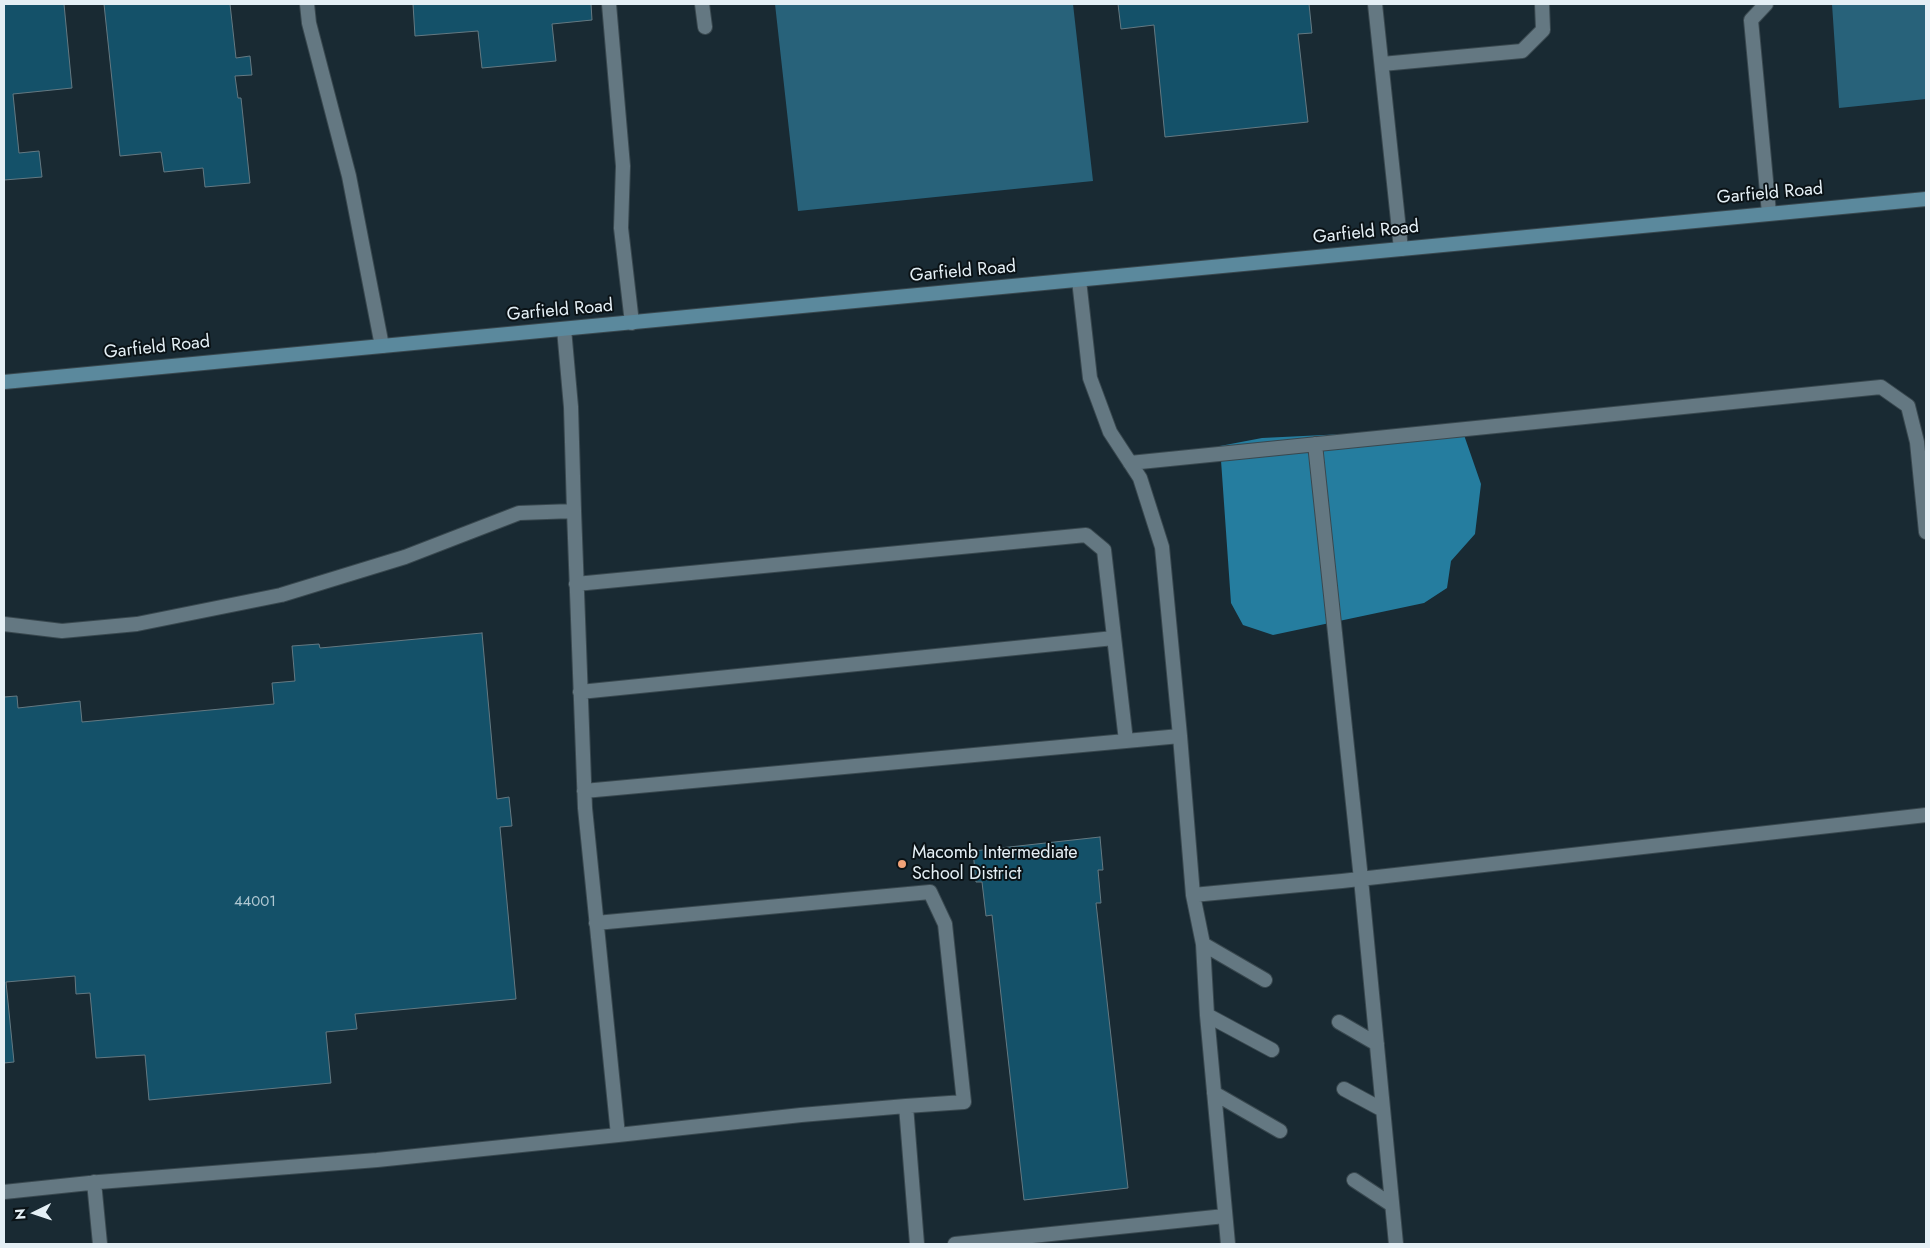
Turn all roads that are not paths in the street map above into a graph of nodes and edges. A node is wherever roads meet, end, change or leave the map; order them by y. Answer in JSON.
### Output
{"nodes":[{"id":1,"x":307,"y":4,"type":"edge"},
{"id":2,"x":609,"y":4,"type":"edge"},
{"id":3,"x":702,"y":4,"type":"edge"},
{"id":4,"x":1375,"y":4,"type":"edge"},
{"id":5,"x":1542,"y":4,"type":"edge"},
{"id":6,"x":1766,"y":4,"type":"edge"},
{"id":7,"x":705,"y":27,"type":"dead end"},
{"id":8,"x":1382,"y":64,"type":"junction"},
{"id":9,"x":1926,"y":199,"type":"edge"},
{"id":10,"x":1769,"y":213,"type":"junction"},
{"id":11,"x":1401,"y":249,"type":"junction"},
{"id":12,"x":1079,"y":280,"type":"junction"},
{"id":13,"x":632,"y":323,"type":"junction"},
{"id":14,"x":564,"y":329,"type":"junction"},
{"id":15,"x":382,"y":346,"type":"junction"},
{"id":16,"x":4,"y":382,"type":"edge"},
{"id":17,"x":1315,"y":444,"type":"junction"},
{"id":18,"x":1130,"y":463,"type":"junction"},
{"id":19,"x":574,"y":510,"type":"junction"},
{"id":20,"x":1926,"y":532,"type":"edge"},
{"id":21,"x":576,"y":584,"type":"junction"},
{"id":22,"x":4,"y":624,"type":"edge"},
{"id":23,"x":1114,"y":638,"type":"junction"},
{"id":24,"x":580,"y":692,"type":"junction"},
{"id":25,"x":1180,"y":736,"type":"junction"},
{"id":26,"x":1126,"y":741,"type":"junction"},
{"id":27,"x":584,"y":791,"type":"junction"},
{"id":28,"x":1926,"y":815,"type":"edge"},
{"id":29,"x":1361,"y":879,"type":"junction"},
{"id":30,"x":1193,"y":895,"type":"junction"},
{"id":31,"x":596,"y":922,"type":"junction"},
{"id":32,"x":1203,"y":944,"type":"junction"},
{"id":33,"x":1265,"y":980,"type":"dead end"},
{"id":34,"x":1207,"y":1015,"type":"junction"},
{"id":35,"x":1339,"y":1022,"type":"dead end"},
{"id":36,"x":1377,"y":1044,"type":"junction"},
{"id":37,"x":1272,"y":1050,"type":"dead end"},
{"id":38,"x":1344,"y":1089,"type":"dead end"},
{"id":39,"x":1214,"y":1093,"type":"junction"},
{"id":40,"x":906,"y":1106,"type":"junction"},
{"id":41,"x":1383,"y":1110,"type":"junction"},
{"id":42,"x":1280,"y":1131,"type":"dead end"},
{"id":43,"x":618,"y":1135,"type":"junction"},
{"id":44,"x":1354,"y":1180,"type":"dead end"},
{"id":45,"x":94,"y":1182,"type":"junction"},
{"id":46,"x":4,"y":1192,"type":"edge"},
{"id":47,"x":1392,"y":1205,"type":"junction"},
{"id":48,"x":1225,"y":1216,"type":"junction"},
{"id":49,"x":100,"y":1244,"type":"edge"},
{"id":50,"x":917,"y":1244,"type":"edge"},
{"id":51,"x":955,"y":1244,"type":"edge"},
{"id":52,"x":1228,"y":1244,"type":"edge"},
{"id":53,"x":1396,"y":1244,"type":"edge"}],
"edges":[{"from":1,"to":15,"type":"lane"},
{"from":2,"to":13,"type":"lane"},
{"from":3,"to":7,"type":"lane"},
{"from":4,"to":8,"type":"lane"},
{"from":5,"to":8,"type":"lane"},
{"from":6,"to":10,"type":"lane"},
{"from":8,"to":11,"type":"lane"},
{"from":9,"to":10,"type":"main road","name":"Garfield Road"},
{"from":10,"to":11,"type":"main road","name":"Garfield Road"},
{"from":11,"to":12,"type":"main road","name":"Garfield Road"},
{"from":12,"to":13,"type":"main road","name":"Garfield Road"},
{"from":12,"to":18,"type":"lane"},
{"from":13,"to":14,"type":"main road","name":"Garfield Road"},
{"from":14,"to":15,"type":"main road","name":"Garfield Road"},
{"from":14,"to":19,"type":"lane"},
{"from":15,"to":16,"type":"main road","name":"Garfield Road"},
{"from":17,"to":18,"type":"lane"},
{"from":17,"to":20,"type":"lane"},
{"from":17,"to":29,"type":"lane"},
{"from":18,"to":25,"type":"lane"},
{"from":19,"to":21,"type":"lane"},
{"from":19,"to":22,"type":"lane"},
{"from":21,"to":23,"type":"lane"},
{"from":21,"to":24,"type":"lane"},
{"from":23,"to":24,"type":"lane"},
{"from":23,"to":26,"type":"lane"},
{"from":24,"to":27,"type":"lane"},
{"from":25,"to":26,"type":"lane"},
{"from":25,"to":30,"type":"lane"},
{"from":26,"to":27,"type":"lane"},
{"from":27,"to":31,"type":"lane"},
{"from":28,"to":29,"type":"lane"},
{"from":29,"to":30,"type":"lane"},
{"from":29,"to":36,"type":"lane"},
{"from":30,"to":32,"type":"lane"},
{"from":31,"to":40,"type":"lane"},
{"from":31,"to":43,"type":"lane"},
{"from":32,"to":33,"type":"lane"},
{"from":32,"to":34,"type":"lane"},
{"from":34,"to":37,"type":"lane"},
{"from":34,"to":39,"type":"lane"},
{"from":35,"to":36,"type":"lane"},
{"from":36,"to":41,"type":"lane"},
{"from":38,"to":41,"type":"lane"},
{"from":39,"to":42,"type":"lane"},
{"from":39,"to":48,"type":"lane"},
{"from":40,"to":43,"type":"lane"},
{"from":40,"to":50,"type":"lane"},
{"from":41,"to":47,"type":"lane"},
{"from":43,"to":45,"type":"lane"},
{"from":44,"to":47,"type":"lane"},
{"from":45,"to":46,"type":"lane"},
{"from":45,"to":49,"type":"lane"},
{"from":47,"to":53,"type":"lane"},
{"from":48,"to":51,"type":"lane"},
{"from":48,"to":52,"type":"lane"}]}
